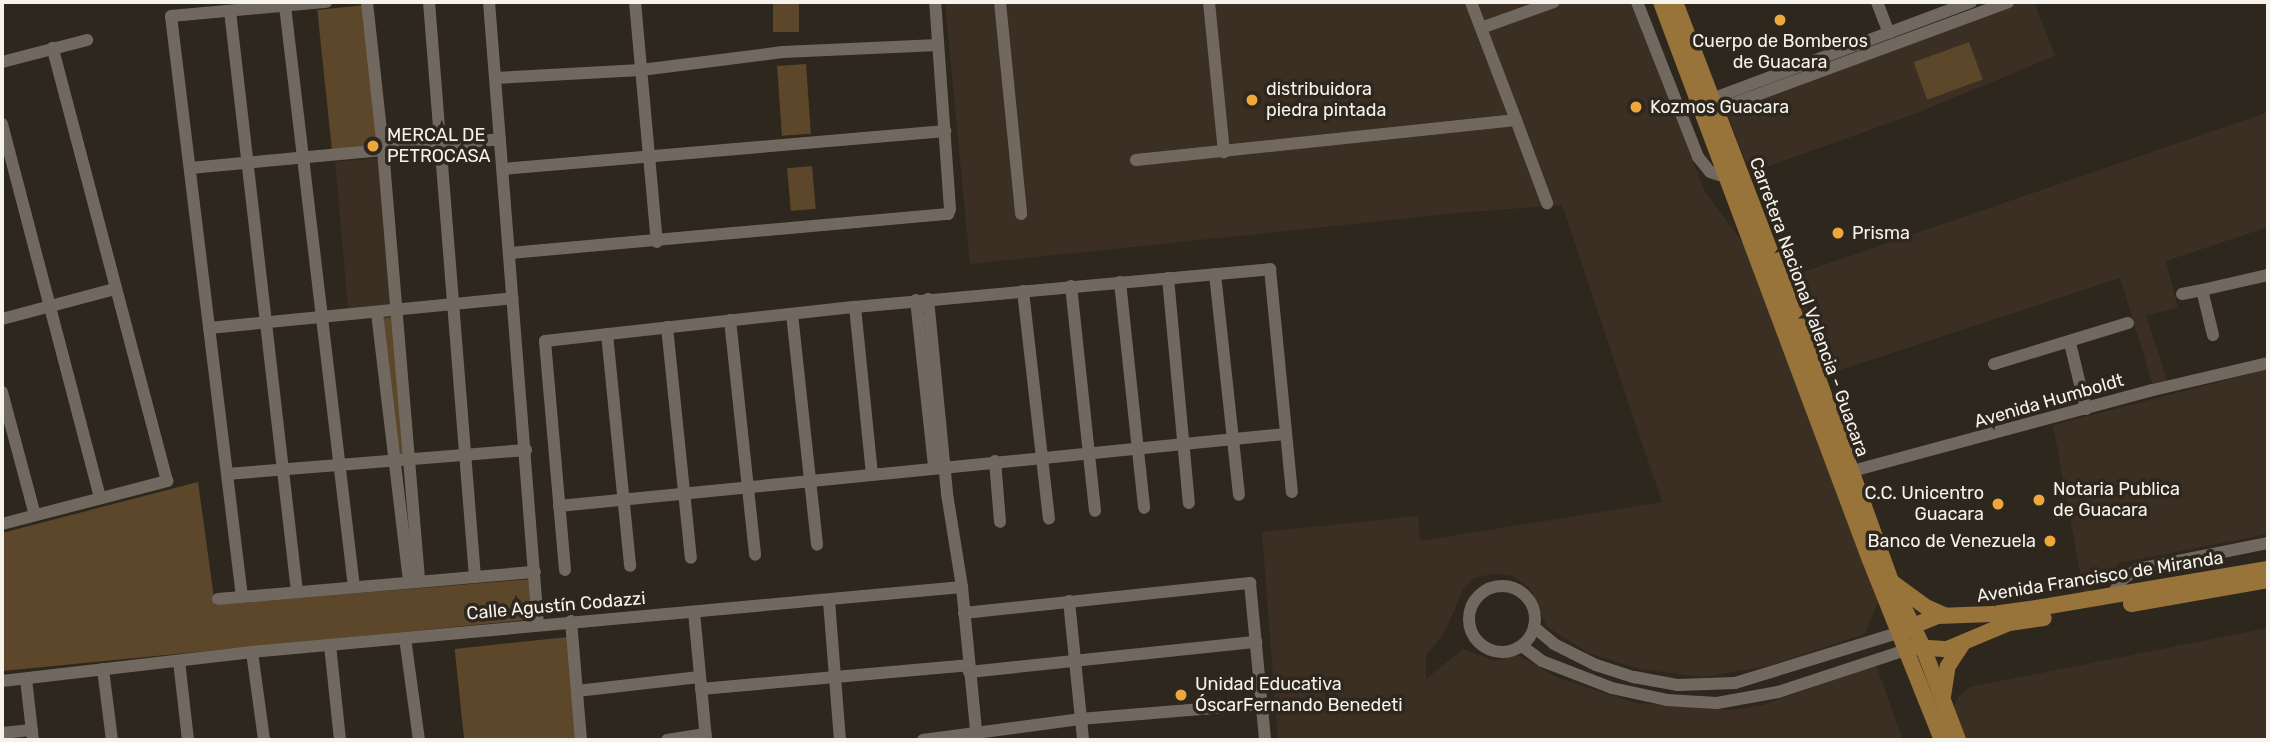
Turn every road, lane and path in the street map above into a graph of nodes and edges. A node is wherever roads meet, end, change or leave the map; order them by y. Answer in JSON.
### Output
{"nodes":[{"id":1,"x":326,"y":2,"type":"edge"},
{"id":2,"x":367,"y":2,"type":"edge"},
{"id":3,"x":429,"y":2,"type":"edge"},
{"id":4,"x":489,"y":2,"type":"edge"},
{"id":5,"x":635,"y":2,"type":"edge"},
{"id":6,"x":935,"y":2,"type":"edge"},
{"id":7,"x":1000,"y":2,"type":"edge"},
{"id":8,"x":1209,"y":2,"type":"edge"},
{"id":9,"x":1471,"y":2,"type":"edge"},
{"id":10,"x":1553,"y":2,"type":"edge"},
{"id":11,"x":1637,"y":2,"type":"edge"},
{"id":12,"x":1661,"y":2,"type":"edge"},
{"id":13,"x":1675,"y":2,"type":"edge"},
{"id":14,"x":1877,"y":2,"type":"edge"},
{"id":15,"x":1971,"y":2,"type":"edge"},
{"id":16,"x":2001,"y":3,"type":"edge"},
{"id":17,"x":285,"y":6,"type":"junction"},
{"id":18,"x":230,"y":11,"type":"junction"},
{"id":19,"x":1481,"y":27,"type":"junction"},
{"id":20,"x":1889,"y":33,"type":"junction"},
{"id":21,"x":88,"y":40,"type":"dead end"},
{"id":22,"x":938,"y":45,"type":"junction"},
{"id":23,"x":53,"y":48,"type":"junction"},
{"id":24,"x":2,"y":62,"type":"edge"},
{"id":25,"x":641,"y":71,"type":"junction"},
{"id":26,"x":495,"y":78,"type":"junction"},
{"id":27,"x":1707,"y":107,"type":"junction"},
{"id":28,"x":1516,"y":120,"type":"junction"},
{"id":29,"x":2,"y":124,"type":"edge"},
{"id":30,"x":945,"y":131,"type":"junction"},
{"id":31,"x":500,"y":139,"type":"junction"},
{"id":32,"x":440,"y":145,"type":"junction"},
{"id":33,"x":383,"y":150,"type":"junction"},
{"id":34,"x":1223,"y":152,"type":"junction"},
{"id":35,"x":649,"y":156,"type":"junction"},
{"id":36,"x":303,"y":157,"type":"junction"},
{"id":37,"x":1136,"y":160,"type":"dead end"},
{"id":38,"x":247,"y":163,"type":"junction"},
{"id":39,"x":190,"y":168,"type":"junction"},
{"id":40,"x":503,"y":169,"type":"junction"},
{"id":41,"x":1728,"y":178,"type":"junction"},
{"id":42,"x":1547,"y":203,"type":"dead end"},
{"id":43,"x":1021,"y":214,"type":"dead end"},
{"id":44,"x":657,"y":242,"type":"junction"},
{"id":45,"x":510,"y":253,"type":"junction"},
{"id":46,"x":1215,"y":274,"type":"junction"},
{"id":47,"x":2268,"y":275,"type":"edge"},
{"id":48,"x":1168,"y":278,"type":"junction"},
{"id":49,"x":1119,"y":282,"type":"junction"},
{"id":50,"x":1071,"y":286,"type":"junction"},
{"id":51,"x":115,"y":289,"type":"junction"},
{"id":52,"x":1023,"y":290,"type":"junction"},
{"id":53,"x":2202,"y":290,"type":"junction"},
{"id":54,"x":2182,"y":294,"type":"dead end"},
{"id":55,"x":513,"y":298,"type":"junction"},
{"id":56,"x":922,"y":300,"type":"junction"},
{"id":57,"x":453,"y":305,"type":"junction"},
{"id":58,"x":48,"y":307,"type":"junction"},
{"id":59,"x":855,"y":307,"type":"junction"},
{"id":60,"x":397,"y":311,"type":"junction"},
{"id":61,"x":377,"y":313,"type":"junction"},
{"id":62,"x":792,"y":314,"type":"junction"},
{"id":63,"x":322,"y":318,"type":"junction"},
{"id":64,"x":2,"y":319,"type":"edge"},
{"id":65,"x":730,"y":320,"type":"junction"},
{"id":66,"x":266,"y":323,"type":"junction"},
{"id":67,"x":2128,"y":323,"type":"dead end"},
{"id":68,"x":667,"y":327,"type":"junction"},
{"id":69,"x":209,"y":328,"type":"junction"},
{"id":70,"x":607,"y":334,"type":"junction"},
{"id":71,"x":2213,"y":335,"type":"dead end"},
{"id":72,"x":2070,"y":343,"type":"junction"},
{"id":73,"x":2268,"y":363,"type":"edge"},
{"id":74,"x":1994,"y":364,"type":"dead end"},
{"id":75,"x":2,"y":391,"type":"edge"},
{"id":76,"x":2086,"y":409,"type":"junction"},
{"id":77,"x":1285,"y":434,"type":"junction"},
{"id":78,"x":1233,"y":439,"type":"junction"},
{"id":79,"x":1184,"y":443,"type":"junction"},
{"id":80,"x":1138,"y":448,"type":"junction"},
{"id":81,"x":526,"y":450,"type":"junction"},
{"id":82,"x":1089,"y":452,"type":"junction"},
{"id":83,"x":465,"y":455,"type":"junction"},
{"id":84,"x":1043,"y":457,"type":"junction"},
{"id":85,"x":409,"y":459,"type":"junction"},
{"id":86,"x":394,"y":460,"type":"junction"},
{"id":87,"x":995,"y":461,"type":"junction"},
{"id":88,"x":340,"y":465,"type":"junction"},
{"id":89,"x":939,"y":467,"type":"junction"},
{"id":90,"x":283,"y":470,"type":"junction"},
{"id":91,"x":227,"y":474,"type":"junction"},
{"id":92,"x":872,"y":474,"type":"junction"},
{"id":93,"x":1845,"y":474,"type":"junction"},
{"id":94,"x":810,"y":480,"type":"junction"},
{"id":95,"x":747,"y":487,"type":"junction"},
{"id":96,"x":1292,"y":492,"type":"dead end"},
{"id":97,"x":684,"y":493,"type":"junction"},
{"id":98,"x":1239,"y":495,"type":"dead end"},
{"id":99,"x":100,"y":498,"type":"junction"},
{"id":100,"x":623,"y":500,"type":"junction"},
{"id":101,"x":1189,"y":503,"type":"dead end"},
{"id":102,"x":559,"y":506,"type":"junction"},
{"id":103,"x":1144,"y":508,"type":"dead end"},
{"id":104,"x":1095,"y":511,"type":"dead end"},
{"id":105,"x":35,"y":515,"type":"junction"},
{"id":106,"x":1049,"y":519,"type":"dead end"},
{"id":107,"x":1000,"y":522,"type":"dead end"},
{"id":108,"x":2,"y":524,"type":"edge"},
{"id":109,"x":2268,"y":543,"type":"edge"},
{"id":110,"x":817,"y":545,"type":"dead end"},
{"id":111,"x":755,"y":555,"type":"dead end"},
{"id":112,"x":691,"y":558,"type":"dead end"},
{"id":113,"x":630,"y":566,"type":"dead end"},
{"id":114,"x":2268,"y":569,"type":"edge"},
{"id":115,"x":565,"y":570,"type":"dead end"},
{"id":116,"x":536,"y":572,"type":"junction"},
{"id":117,"x":475,"y":577,"type":"junction"},
{"id":118,"x":2268,"y":580,"type":"edge"},
{"id":119,"x":1891,"y":581,"type":"junction"},
{"id":120,"x":414,"y":582,"type":"junction"},
{"id":121,"x":354,"y":587,"type":"junction"},
{"id":122,"x":962,"y":587,"type":"junction"},
{"id":123,"x":297,"y":592,"type":"junction"},
{"id":124,"x":242,"y":597,"type":"junction"},
{"id":125,"x":2110,"y":597,"type":"junction"},
{"id":126,"x":218,"y":599,"type":"dead end"},
{"id":127,"x":829,"y":601,"type":"junction"},
{"id":128,"x":1069,"y":601,"type":"junction"},
{"id":129,"x":694,"y":612,"type":"junction"},
{"id":130,"x":964,"y":613,"type":"junction"},
{"id":131,"x":1944,"y":615,"type":"junction"},
{"id":132,"x":571,"y":621,"type":"junction"},
{"id":133,"x":538,"y":625,"type":"junction"},
{"id":134,"x":1534,"y":627,"type":"junction"},
{"id":135,"x":1905,"y":629,"type":"junction"},
{"id":136,"x":405,"y":638,"type":"junction"},
{"id":137,"x":1967,"y":639,"type":"junction"},
{"id":138,"x":1256,"y":642,"type":"junction"},
{"id":139,"x":330,"y":645,"type":"junction"},
{"id":140,"x":1522,"y":646,"type":"junction"},
{"id":141,"x":1914,"y":648,"type":"junction"},
{"id":142,"x":252,"y":652,"type":"junction"},
{"id":143,"x":179,"y":661,"type":"junction"},
{"id":144,"x":1074,"y":662,"type":"junction"},
{"id":145,"x":969,"y":668,"type":"junction"},
{"id":146,"x":103,"y":669,"type":"junction"},
{"id":147,"x":26,"y":679,"type":"junction"},
{"id":148,"x":836,"y":679,"type":"junction"},
{"id":149,"x":2,"y":681,"type":"edge"},
{"id":150,"x":700,"y":683,"type":"junction"},
{"id":151,"x":577,"y":691,"type":"junction"},
{"id":152,"x":1943,"y":697,"type":"junction"},
{"id":153,"x":1262,"y":704,"type":"junction"},
{"id":154,"x":1080,"y":719,"type":"junction"},
{"id":155,"x":2,"y":733,"type":"edge"},
{"id":156,"x":32,"y":735,"type":"edge"},
{"id":157,"x":706,"y":737,"type":"edge"},
{"id":158,"x":977,"y":737,"type":"edge"},
{"id":159,"x":112,"y":740,"type":"edge"},
{"id":160,"x":188,"y":740,"type":"edge"},
{"id":161,"x":264,"y":740,"type":"edge"},
{"id":162,"x":340,"y":740,"type":"edge"},
{"id":163,"x":419,"y":740,"type":"edge"},
{"id":164,"x":581,"y":740,"type":"edge"},
{"id":165,"x":667,"y":740,"type":"edge"},
{"id":166,"x":840,"y":740,"type":"edge"},
{"id":167,"x":923,"y":740,"type":"edge"},
{"id":168,"x":1083,"y":740,"type":"edge"},
{"id":169,"x":1265,"y":740,"type":"edge"},
{"id":170,"x":1942,"y":740,"type":"edge"},
{"id":171,"x":1958,"y":740,"type":"edge"}],
"edges":[{"from":1,"to":17,"type":"street"},
{"from":2,"to":33,"type":"street"},
{"from":3,"to":32,"type":"street"},
{"from":4,"to":26,"type":"street"},
{"from":5,"to":25,"type":"street"},
{"from":6,"to":22,"type":"street"},
{"from":7,"to":43,"type":"street"},
{"from":8,"to":34,"type":"street"},
{"from":9,"to":19,"type":"street"},
{"from":10,"to":19,"type":"street"},
{"from":11,"to":41,"type":"street"},
{"from":12,"to":27,"type":"main road","name":"Carretera Nacional Valencia - Guacara"},
{"from":13,"to":27,"type":"main road","name":"Carretera Nacional Valencia - Guacara"},
{"from":14,"to":20,"type":"street"},
{"from":15,"to":20,"type":"street"},
{"from":16,"to":27,"type":"street"},
{"from":17,"to":18,"type":"street"},
{"from":17,"to":36,"type":"street"},
{"from":18,"to":38,"type":"street"},
{"from":18,"to":39,"type":"street"},
{"from":19,"to":28,"type":"street"},
{"from":20,"to":27,"type":"street"},
{"from":21,"to":23,"type":"street"},
{"from":22,"to":25,"type":"street"},
{"from":22,"to":30,"type":"street"},
{"from":23,"to":24,"type":"street"},
{"from":23,"to":51,"type":"street"},
{"from":25,"to":26,"type":"street"},
{"from":25,"to":35,"type":"street"},
{"from":26,"to":31,"type":"street"},
{"from":27,"to":41,"type":"main road","name":"Carretera Nacional Valencia - Guacara"},
{"from":27,"to":93,"type":"main road","name":"Carretera Nacional Valencia - Guacara"},
{"from":28,"to":34,"type":"street"},
{"from":28,"to":42,"type":"street"},
{"from":29,"to":58,"type":"street"},
{"from":30,"to":35,"type":"street"},
{"from":30,"to":44,"type":"street"},
{"from":31,"to":32,"type":"street"},
{"from":31,"to":40,"type":"street"},
{"from":32,"to":33,"type":"street"},
{"from":32,"to":57,"type":"street"},
{"from":33,"to":36,"type":"street"},
{"from":33,"to":60,"type":"street"},
{"from":34,"to":37,"type":"street"},
{"from":35,"to":40,"type":"street"},
{"from":35,"to":44,"type":"street"},
{"from":36,"to":38,"type":"street"},
{"from":36,"to":63,"type":"street"},
{"from":38,"to":39,"type":"street"},
{"from":38,"to":66,"type":"street"},
{"from":39,"to":69,"type":"street"},
{"from":40,"to":45,"type":"street"},
{"from":41,"to":93,"type":"main road","name":"Carretera Nacional Valencia - Guacara"},
{"from":44,"to":45,"type":"street"},
{"from":45,"to":55,"type":"street"},
{"from":46,"to":48,"type":"street"},
{"from":46,"to":77,"type":"street"},
{"from":46,"to":78,"type":"street"},
{"from":47,"to":53,"type":"street"},
{"from":48,"to":49,"type":"street"},
{"from":48,"to":79,"type":"street"},
{"from":49,"to":50,"type":"street"},
{"from":49,"to":80,"type":"street"},
{"from":50,"to":52,"type":"street"},
{"from":50,"to":82,"type":"street"},
{"from":51,"to":58,"type":"street"},
{"from":51,"to":99,"type":"street"},
{"from":52,"to":56,"type":"street"},
{"from":52,"to":84,"type":"street"},
{"from":53,"to":54,"type":"street"},
{"from":53,"to":71,"type":"street"},
{"from":55,"to":57,"type":"street"},
{"from":55,"to":81,"type":"street"},
{"from":56,"to":59,"type":"street"},
{"from":56,"to":89,"type":"street"},
{"from":57,"to":60,"type":"street"},
{"from":57,"to":83,"type":"street"},
{"from":58,"to":64,"type":"street"},
{"from":58,"to":99,"type":"street"},
{"from":59,"to":62,"type":"street"},
{"from":59,"to":92,"type":"street"},
{"from":60,"to":61,"type":"street"},
{"from":60,"to":85,"type":"street"},
{"from":61,"to":63,"type":"street"},
{"from":61,"to":86,"type":"street"},
{"from":62,"to":65,"type":"street"},
{"from":62,"to":94,"type":"street"},
{"from":63,"to":66,"type":"street"},
{"from":63,"to":88,"type":"street"},
{"from":65,"to":68,"type":"street"},
{"from":65,"to":95,"type":"street"},
{"from":66,"to":69,"type":"street"},
{"from":66,"to":90,"type":"street"},
{"from":67,"to":72,"type":"street"},
{"from":68,"to":70,"type":"street"},
{"from":68,"to":97,"type":"street"},
{"from":69,"to":91,"type":"street"},
{"from":70,"to":100,"type":"street"},
{"from":70,"to":102,"type":"street"},
{"from":72,"to":74,"type":"street"},
{"from":72,"to":76,"type":"street"},
{"from":73,"to":76,"type":"street","name":"Avenida Humboldt"},
{"from":75,"to":105,"type":"street"},
{"from":76,"to":93,"type":"street","name":"Avenida Humboldt"},
{"from":77,"to":78,"type":"street"},
{"from":77,"to":96,"type":"street"},
{"from":78,"to":79,"type":"street"},
{"from":78,"to":98,"type":"street"},
{"from":79,"to":80,"type":"street"},
{"from":79,"to":101,"type":"street"},
{"from":80,"to":82,"type":"street"},
{"from":80,"to":103,"type":"street"},
{"from":81,"to":83,"type":"street"},
{"from":81,"to":116,"type":"street"},
{"from":82,"to":84,"type":"street"},
{"from":82,"to":104,"type":"street"},
{"from":83,"to":85,"type":"street"},
{"from":83,"to":117,"type":"street"},
{"from":84,"to":87,"type":"street"},
{"from":84,"to":106,"type":"street"},
{"from":85,"to":86,"type":"street"},
{"from":85,"to":120,"type":"street"},
{"from":86,"to":88,"type":"street"},
{"from":86,"to":120,"type":"street"},
{"from":87,"to":89,"type":"street"},
{"from":87,"to":107,"type":"street"},
{"from":88,"to":90,"type":"street"},
{"from":88,"to":121,"type":"street"},
{"from":89,"to":92,"type":"street"},
{"from":89,"to":122,"type":"street"},
{"from":90,"to":91,"type":"street"},
{"from":90,"to":123,"type":"street"},
{"from":91,"to":124,"type":"street"},
{"from":92,"to":94,"type":"street"},
{"from":93,"to":119,"type":"main road","name":"Carretera Nacional Valencia - Guacara"},
{"from":93,"to":135,"type":"main road","name":"Carretera Nacional Valencia - Guacara"},
{"from":94,"to":95,"type":"street"},
{"from":94,"to":110,"type":"street"},
{"from":95,"to":97,"type":"street"},
{"from":95,"to":111,"type":"street"},
{"from":97,"to":100,"type":"street"},
{"from":97,"to":112,"type":"street"},
{"from":99,"to":105,"type":"street"},
{"from":100,"to":102,"type":"street"},
{"from":100,"to":113,"type":"street"},
{"from":102,"to":115,"type":"street"},
{"from":105,"to":108,"type":"street"},
{"from":109,"to":125,"type":"street"},
{"from":114,"to":125,"type":"main road","name":"Avenida Francisco de Miranda"},
{"from":116,"to":117,"type":"street"},
{"from":116,"to":133,"type":"street"},
{"from":117,"to":120,"type":"street"},
{"from":118,"to":137,"type":"main road","name":"Avenida Francisco de Miranda"},
{"from":119,"to":131,"type":"main road"},
{"from":119,"to":135,"type":"main road","name":"Carretera Nacional Valencia - Guacara"},
{"from":120,"to":121,"type":"street"},
{"from":121,"to":123,"type":"street"},
{"from":122,"to":127,"type":"street","name":"Calle Agustín Codazzi"},
{"from":122,"to":130,"type":"street"},
{"from":123,"to":124,"type":"street"},
{"from":124,"to":126,"type":"street"},
{"from":125,"to":131,"type":"main road","name":"Avenida Francisco de Miranda"},
{"from":127,"to":129,"type":"street","name":"Calle Agustín Codazzi"},
{"from":127,"to":148,"type":"street"},
{"from":128,"to":130,"type":"street"},
{"from":128,"to":138,"type":"street"},
{"from":128,"to":144,"type":"street"},
{"from":129,"to":132,"type":"street","name":"Calle Agustín Codazzi"},
{"from":129,"to":150,"type":"street"},
{"from":130,"to":145,"type":"street"},
{"from":131,"to":135,"type":"main road","name":"Avenida Francisco de Miranda"},
{"from":132,"to":133,"type":"street","name":"Calle Agustín Codazzi"},
{"from":132,"to":151,"type":"street"},
{"from":133,"to":136,"type":"street","name":"Calle Agustín Codazzi"},
{"from":134,"to":135,"type":"street"},
{"from":134,"to":140,"type":"street"},
{"from":134,"to":140,"type":"street"},
{"from":135,"to":141,"type":"main road","name":"Carretera Nacional Valencia - Guacara"},
{"from":136,"to":139,"type":"street","name":"Calle Agustín Codazzi"},
{"from":136,"to":163,"type":"street"},
{"from":137,"to":141,"type":"main road","name":"Avenida Francisco de Miranda"},
{"from":137,"to":152,"type":"main road"},
{"from":138,"to":144,"type":"street"},
{"from":138,"to":153,"type":"street"},
{"from":139,"to":142,"type":"street","name":"Calle Agustín Codazzi"},
{"from":139,"to":162,"type":"street"},
{"from":140,"to":141,"type":"street"},
{"from":141,"to":152,"type":"main road","name":"Carretera Nacional Valencia - Guacara"},
{"from":141,"to":170,"type":"main road","name":"Carretera Nacional Valencia - Guacara"},
{"from":142,"to":143,"type":"street","name":"Calle Agustín Codazzi"},
{"from":142,"to":161,"type":"street"},
{"from":143,"to":146,"type":"street","name":"Calle Agustín Codazzi"},
{"from":143,"to":160,"type":"street"},
{"from":144,"to":145,"type":"street"},
{"from":144,"to":154,"type":"street"},
{"from":145,"to":148,"type":"street"},
{"from":145,"to":158,"type":"street"},
{"from":146,"to":147,"type":"street","name":"Calle Agustín Codazzi"},
{"from":146,"to":159,"type":"street"},
{"from":147,"to":149,"type":"street","name":"Calle Agustín Codazzi"},
{"from":147,"to":156,"type":"street"},
{"from":148,"to":150,"type":"street"},
{"from":148,"to":166,"type":"street"},
{"from":150,"to":151,"type":"street"},
{"from":150,"to":157,"type":"street"},
{"from":151,"to":164,"type":"street"},
{"from":152,"to":171,"type":"main road","name":"Carretera Nacional Valencia - Guacara"},
{"from":153,"to":154,"type":"street"},
{"from":153,"to":169,"type":"street"},
{"from":154,"to":158,"type":"street"},
{"from":154,"to":168,"type":"street"},
{"from":155,"to":156,"type":"street"},
{"from":157,"to":165,"type":"street"},
{"from":158,"to":167,"type":"street"}]}
